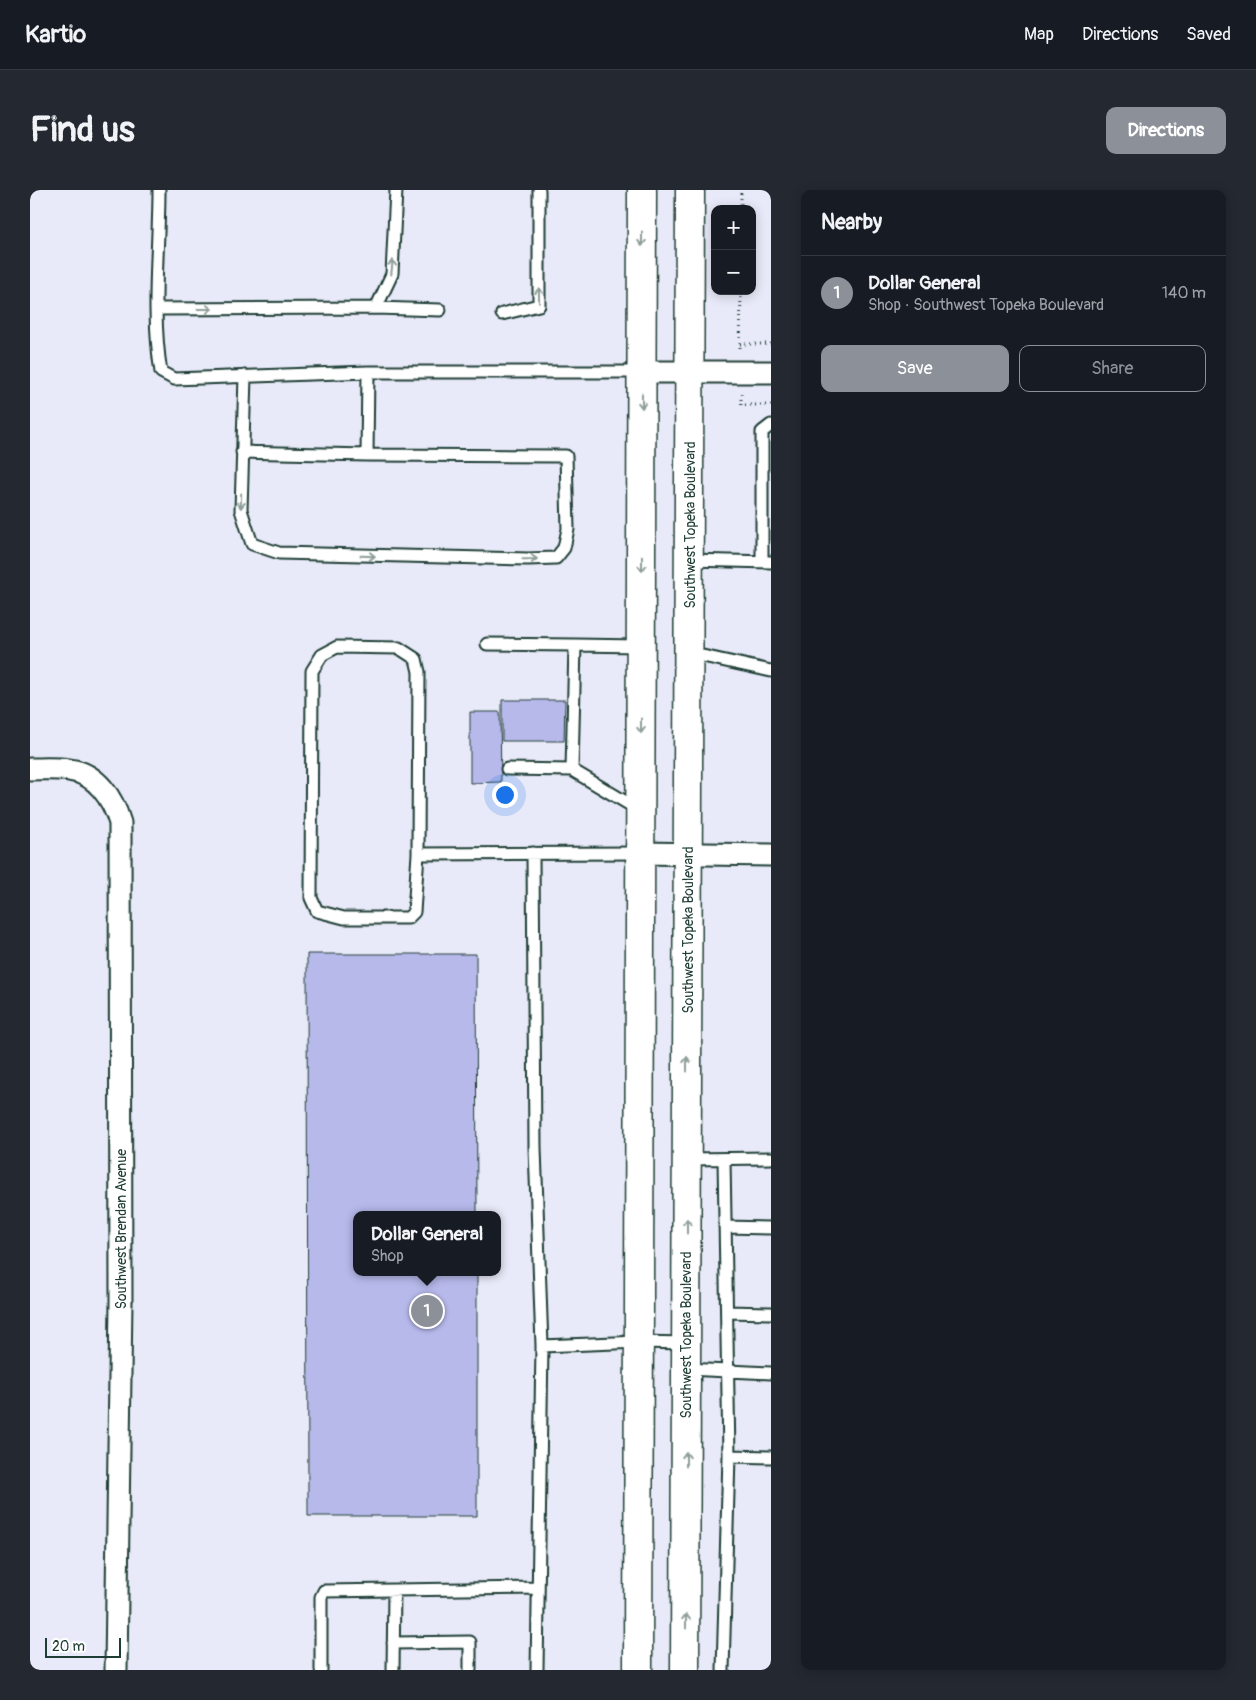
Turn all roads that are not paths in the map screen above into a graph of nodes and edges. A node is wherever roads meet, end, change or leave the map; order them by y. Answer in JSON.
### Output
{"nodes":[{"id":1,"x":159,"y":190,"type":"edge"},
{"id":2,"x":396,"y":190,"type":"edge"},
{"id":3,"x":539,"y":190,"type":"edge"},
{"id":4,"x":642,"y":190,"type":"edge"},
{"id":5,"x":690,"y":190,"type":"edge"},
{"id":6,"x":376,"y":308,"type":"junction"},
{"id":7,"x":157,"y":309,"type":"junction"},
{"id":8,"x":440,"y":310,"type":"dead end"},
{"id":9,"x":502,"y":314,"type":"dead end"},
{"id":10,"x":368,"y":372,"type":"junction"},
{"id":11,"x":642,"y":372,"type":"junction"},
{"id":12,"x":691,"y":372,"type":"junction"},
{"id":13,"x":771,"y":372,"type":"edge"},
{"id":14,"x":244,"y":376,"type":"junction"},
{"id":15,"x":771,"y":425,"type":"edge"},
{"id":16,"x":242,"y":452,"type":"junction"},
{"id":17,"x":366,"y":455,"type":"junction"},
{"id":18,"x":689,"y":560,"type":"junction"},
{"id":19,"x":767,"y":562,"type":"edge"},
{"id":20,"x":487,"y":644,"type":"dead end"},
{"id":21,"x":574,"y":645,"type":"junction"},
{"id":22,"x":642,"y":646,"type":"junction"},
{"id":23,"x":689,"y":653,"type":"junction"},
{"id":24,"x":771,"y":671,"type":"edge"},
{"id":25,"x":30,"y":769,"type":"edge"},
{"id":26,"x":507,"y":769,"type":"dead end"},
{"id":27,"x":572,"y":770,"type":"junction"},
{"id":28,"x":641,"y":811,"type":"junction"},
{"id":29,"x":532,"y":853,"type":"junction"},
{"id":30,"x":641,"y":853,"type":"junction"},
{"id":31,"x":418,"y":854,"type":"junction"},
{"id":32,"x":688,"y":854,"type":"junction"},
{"id":33,"x":771,"y":855,"type":"edge"},
{"id":34,"x":771,"y":1158,"type":"edge"},
{"id":35,"x":687,"y":1159,"type":"junction"},
{"id":36,"x":724,"y":1159,"type":"junction"},
{"id":37,"x":725,"y":1227,"type":"junction"},
{"id":38,"x":771,"y":1228,"type":"edge"},
{"id":39,"x":727,"y":1312,"type":"junction"},
{"id":40,"x":771,"y":1313,"type":"edge"},
{"id":41,"x":639,"y":1342,"type":"junction"},
{"id":42,"x":542,"y":1346,"type":"junction"},
{"id":43,"x":686,"y":1356,"type":"junction"},
{"id":44,"x":727,"y":1371,"type":"junction"},
{"id":45,"x":771,"y":1373,"type":"edge"},
{"id":46,"x":729,"y":1456,"type":"junction"},
{"id":47,"x":771,"y":1457,"type":"edge"},
{"id":48,"x":538,"y":1588,"type":"junction"},
{"id":49,"x":394,"y":1591,"type":"junction"},
{"id":50,"x":393,"y":1643,"type":"junction"},
{"id":51,"x":116,"y":1670,"type":"edge"},
{"id":52,"x":321,"y":1670,"type":"edge"},
{"id":53,"x":393,"y":1670,"type":"edge"},
{"id":54,"x":470,"y":1670,"type":"edge"},
{"id":55,"x":537,"y":1670,"type":"edge"},
{"id":56,"x":638,"y":1670,"type":"edge"},
{"id":57,"x":686,"y":1670,"type":"edge"},
{"id":58,"x":723,"y":1670,"type":"edge"}],
"edges":[{"from":1,"to":7,"type":"lane"},
{"from":6,"to":2,"type":"lane","one_way":true},
{"from":9,"to":3,"type":"lane","one_way":true},
{"from":4,"to":11,"type":"main road","one_way":true},
{"from":5,"to":12,"type":"main road","name":"Southwest Topeka Boulevard"},
{"from":7,"to":6,"type":"lane","one_way":true},
{"from":6,"to":8,"type":"lane"},
{"from":7,"to":14,"type":"lane"},
{"from":10,"to":11,"type":"lane"},
{"from":10,"to":14,"type":"lane"},
{"from":10,"to":17,"type":"lane"},
{"from":11,"to":12,"type":"street"},
{"from":11,"to":22,"type":"main road","one_way":true},
{"from":12,"to":13,"type":"street"},
{"from":12,"to":18,"type":"main road","name":"Southwest Topeka Boulevard"},
{"from":14,"to":16,"type":"lane"},
{"from":15,"to":19,"type":"lane"},
{"from":16,"to":17,"type":"lane"},
{"from":16,"to":17,"type":"lane","one_way":true},
{"from":18,"to":19,"type":"lane"},
{"from":18,"to":23,"type":"main road","name":"Southwest Topeka Boulevard"},
{"from":20,"to":21,"type":"lane"},
{"from":21,"to":22,"type":"lane"},
{"from":21,"to":27,"type":"lane"},
{"from":22,"to":28,"type":"main road","one_way":true},
{"from":23,"to":24,"type":"lane"},
{"from":23,"to":32,"type":"main road","name":"Southwest Topeka Boulevard"},
{"from":25,"to":51,"type":"street","name":"Southwest Brendan Avenue"},
{"from":26,"to":27,"type":"lane"},
{"from":27,"to":28,"type":"lane"},
{"from":28,"to":30,"type":"main road"},
{"from":29,"to":30,"type":"lane"},
{"from":29,"to":31,"type":"lane"},
{"from":29,"to":42,"type":"lane"},
{"from":30,"to":32,"type":"street"},
{"from":30,"to":41,"type":"main road"},
{"from":31,"to":31,"type":"lane"},
{"from":32,"to":33,"type":"street"},
{"from":35,"to":32,"type":"main road","name":"Southwest Topeka Boulevard","one_way":true},
{"from":34,"to":36,"type":"lane"},
{"from":35,"to":36,"type":"lane"},
{"from":43,"to":35,"type":"main road","name":"Southwest Topeka Boulevard","one_way":true},
{"from":36,"to":37,"type":"lane"},
{"from":37,"to":38,"type":"lane"},
{"from":37,"to":39,"type":"lane"},
{"from":39,"to":40,"type":"lane"},
{"from":39,"to":44,"type":"lane"},
{"from":41,"to":42,"type":"lane"},
{"from":41,"to":43,"type":"lane"},
{"from":41,"to":56,"type":"main road"},
{"from":42,"to":48,"type":"lane"},
{"from":43,"to":44,"type":"lane"},
{"from":57,"to":43,"type":"main road","name":"Southwest Topeka Boulevard","one_way":true},
{"from":44,"to":45,"type":"lane"},
{"from":44,"to":46,"type":"lane"},
{"from":46,"to":47,"type":"lane"},
{"from":46,"to":58,"type":"lane"},
{"from":48,"to":49,"type":"lane"},
{"from":48,"to":55,"type":"lane"},
{"from":49,"to":50,"type":"lane"},
{"from":49,"to":52,"type":"lane"},
{"from":50,"to":53,"type":"lane"},
{"from":50,"to":54,"type":"lane"}]}
